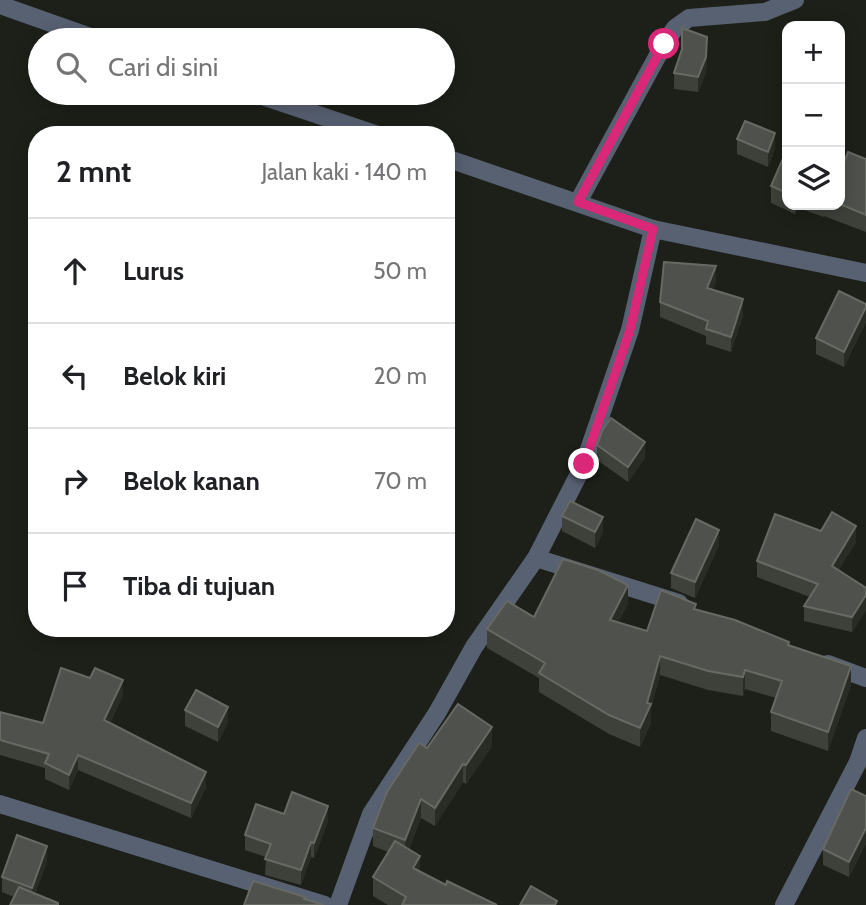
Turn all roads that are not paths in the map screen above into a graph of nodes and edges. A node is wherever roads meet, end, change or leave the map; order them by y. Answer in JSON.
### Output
{"nodes":[{"id":1,"x":795,"y":0,"type":"edge"},
{"id":2,"x":0,"y":5,"type":"edge"},
{"id":3,"x":65,"y":28,"type":"edge"},
{"id":4,"x":289,"y":105,"type":"edge"},
{"id":5,"x":351,"y":126,"type":"edge"},
{"id":6,"x":455,"y":161,"type":"edge"},
{"id":7,"x":578,"y":202,"type":"junction"},
{"id":8,"x":653,"y":229,"type":"junction"},
{"id":9,"x":866,"y":273,"type":"edge"},
{"id":10,"x":536,"y":558,"type":"junction"},
{"id":11,"x":698,"y":611,"type":"edge"},
{"id":12,"x":808,"y":656,"type":"edge"},
{"id":13,"x":866,"y":678,"type":"edge"},
{"id":14,"x":866,"y":738,"type":"edge"},
{"id":15,"x":862,"y":764,"type":"edge"},
{"id":16,"x":2,"y":811,"type":"edge"},
{"id":17,"x":787,"y":904,"type":"edge"},
{"id":18,"x":325,"y":905,"type":"edge"},
{"id":19,"x":338,"y":905,"type":"edge"}],
"edges":[{"from":1,"to":7,"type":"street"},
{"from":2,"to":3,"type":"street"},
{"from":4,"to":5,"type":"street"},
{"from":6,"to":7,"type":"street"},
{"from":7,"to":8,"type":"street"},
{"from":8,"to":9,"type":"street"},
{"from":8,"to":10,"type":"street"},
{"from":10,"to":11,"type":"street"},
{"from":10,"to":19,"type":"street"},
{"from":12,"to":13,"type":"street"},
{"from":14,"to":15,"type":"street"},
{"from":15,"to":17,"type":"street"},
{"from":16,"to":18,"type":"street"}]}
